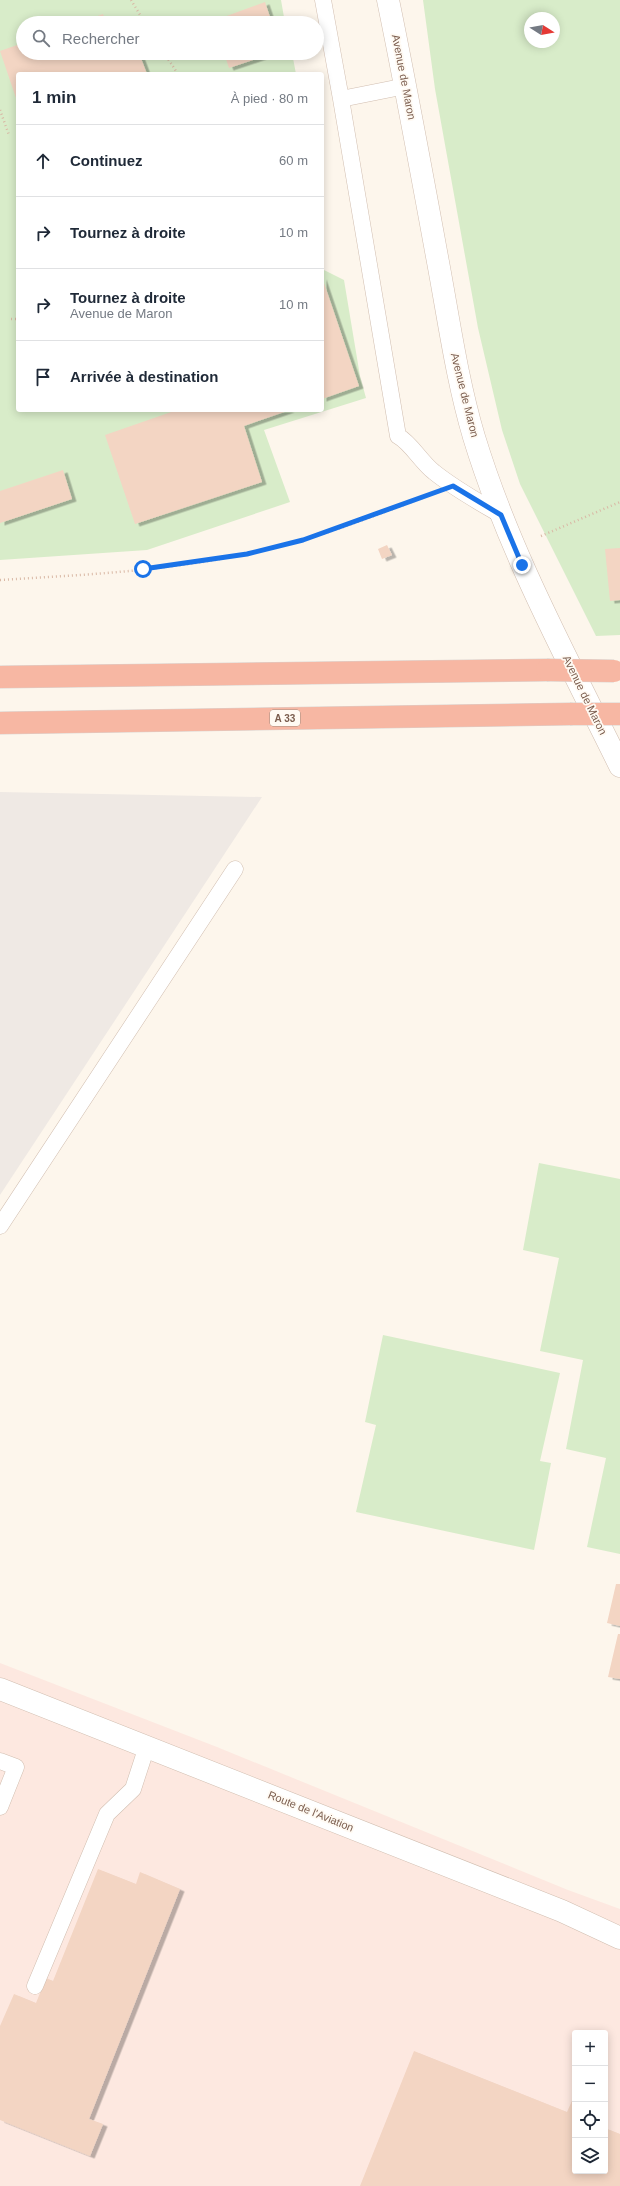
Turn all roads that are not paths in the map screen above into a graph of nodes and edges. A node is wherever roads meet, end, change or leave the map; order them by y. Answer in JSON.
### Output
{"nodes":[{"id":1,"x":323,"y":0,"type":"edge"},
{"id":2,"x":388,"y":0,"type":"edge"},
{"id":3,"x":406,"y":86,"type":"junction"},
{"id":4,"x":341,"y":99,"type":"junction"},
{"id":5,"x":501,"y":515,"type":"junction"},
{"id":6,"x":617,"y":671,"type":"edge"},
{"id":7,"x":0,"y":677,"type":"edge"},
{"id":8,"x":620,"y":714,"type":"edge"},
{"id":9,"x":0,"y":723,"type":"edge"},
{"id":10,"x":620,"y":766,"type":"edge"},
{"id":11,"x":235,"y":869,"type":"dead end"},
{"id":12,"x":0,"y":1226,"type":"edge"},
{"id":13,"x":0,"y":1689,"type":"edge"},
{"id":14,"x":147,"y":1746,"type":"junction"},
{"id":15,"x":0,"y":1761,"type":"edge"},
{"id":16,"x":0,"y":1807,"type":"edge"},
{"id":17,"x":620,"y":1938,"type":"edge"},
{"id":18,"x":35,"y":1986,"type":"dead end"}],
"edges":[{"from":1,"to":4,"type":"lane"},
{"from":2,"to":3,"type":"street","name":"Avenue de Maron"},
{"from":3,"to":4,"type":"lane"},
{"from":3,"to":5,"type":"street","name":"Avenue de Maron"},
{"from":4,"to":5,"type":"lane"},
{"from":5,"to":10,"type":"street","name":"Avenue de Maron"},
{"from":6,"to":7,"type":"highway","bridge":true},
{"from":8,"to":9,"type":"highway","number":"A 33","bridge":true},
{"from":11,"to":12,"type":"lane"},
{"from":13,"to":14,"type":"street","name":"Route de l'Aviation"},
{"from":14,"to":17,"type":"street","name":"Route de l'Aviation"},
{"from":14,"to":18,"type":"lane"},
{"from":15,"to":16,"type":"lane"}]}
